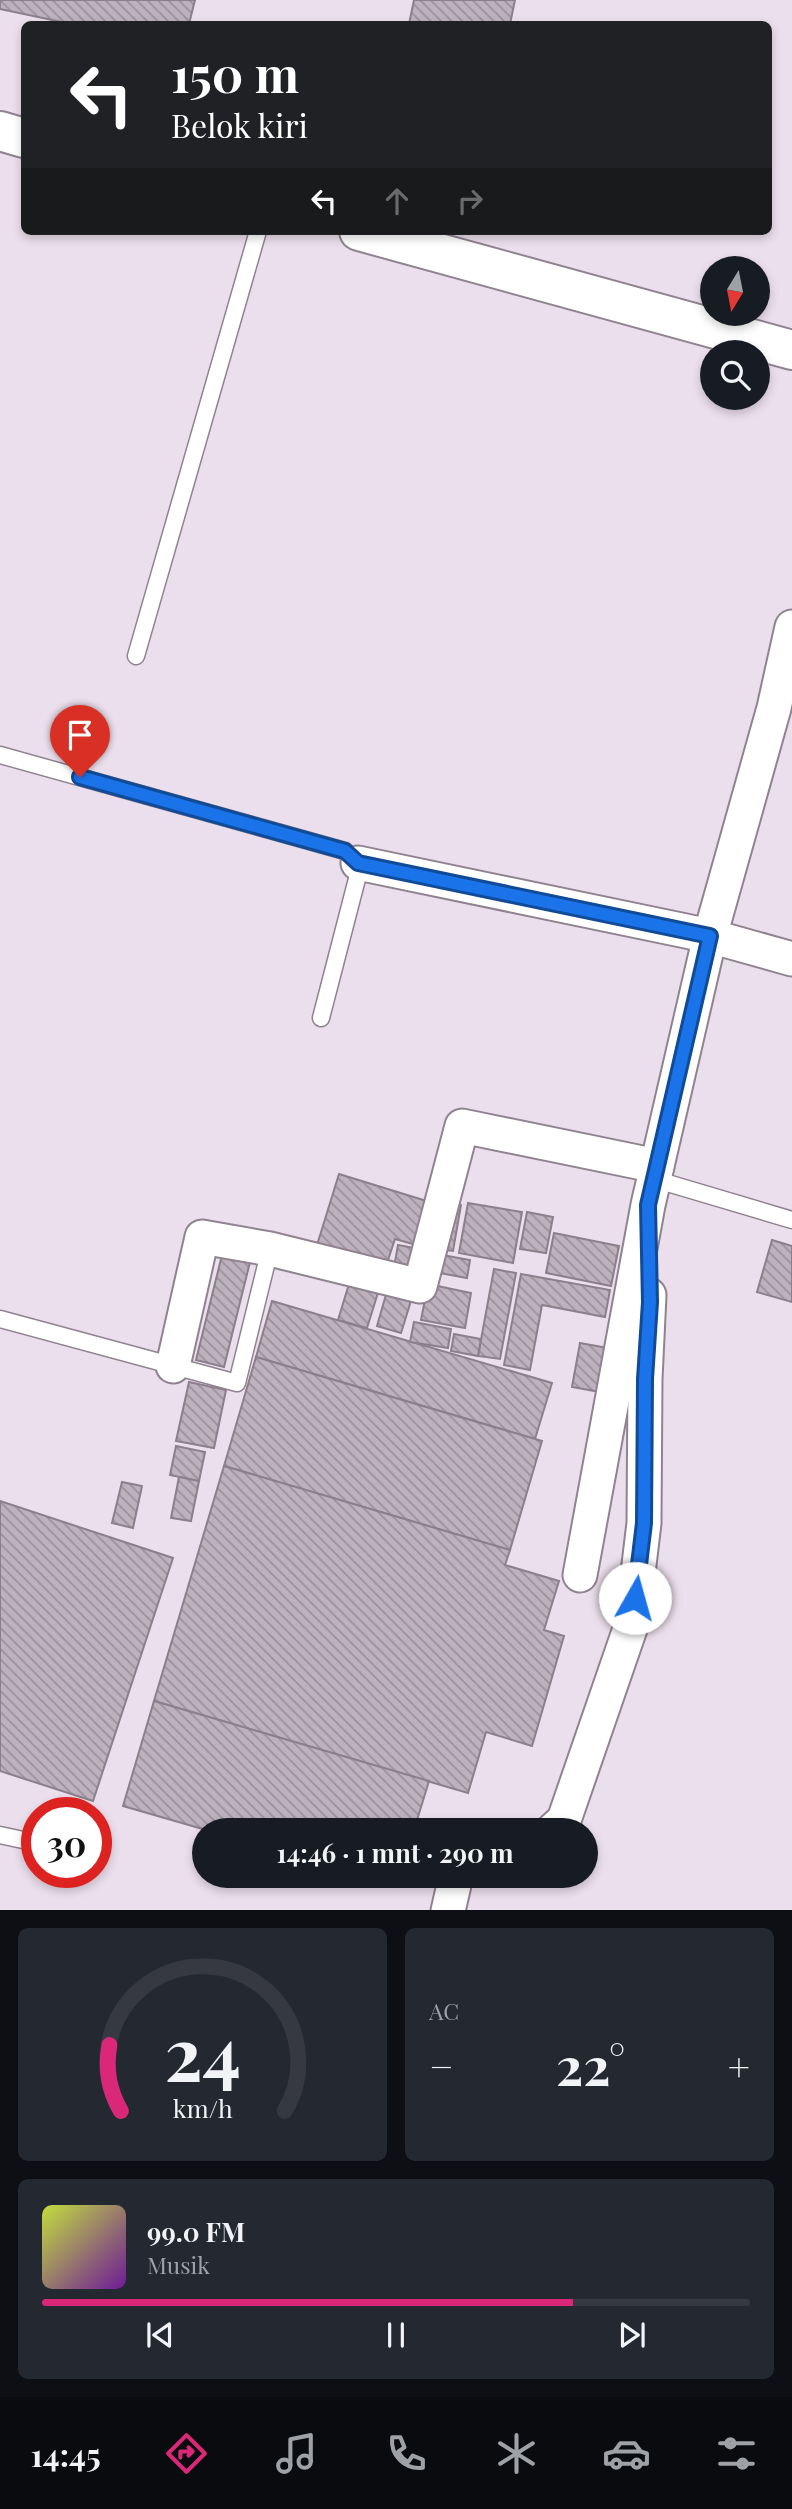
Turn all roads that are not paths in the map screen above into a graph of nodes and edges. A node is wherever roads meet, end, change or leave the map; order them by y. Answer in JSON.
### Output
{"nodes":[{"id":1,"x":0,"y":131,"type":"edge"},
{"id":2,"x":21,"y":137,"type":"edge"},
{"id":3,"x":257,"y":235,"type":"edge"},
{"id":4,"x":374,"y":235,"type":"edge"},
{"id":5,"x":792,"y":350,"type":"edge"},
{"id":6,"x":792,"y":627,"type":"edge"},
{"id":7,"x":136,"y":656,"type":"dead end"},
{"id":8,"x":783,"y":711,"type":"edge"},
{"id":9,"x":0,"y":755,"type":"edge"},
{"id":10,"x":358,"y":863,"type":"junction"},
{"id":11,"x":710,"y":936,"type":"junction"},
{"id":12,"x":792,"y":959,"type":"edge"},
{"id":13,"x":321,"y":1018,"type":"dead end"},
{"id":14,"x":653,"y":1183,"type":"junction"},
{"id":15,"x":792,"y":1220,"type":"edge"},
{"id":16,"x":270,"y":1249,"type":"junction"},
{"id":17,"x":0,"y":1319,"type":"edge"},
{"id":18,"x":173,"y":1366,"type":"junction"},
{"id":19,"x":580,"y":1575,"type":"dead end"},
{"id":20,"x":565,"y":1818,"type":"edge"},
{"id":21,"x":0,"y":1835,"type":"edge"},
{"id":22,"x":21,"y":1840,"type":"edge"},
{"id":23,"x":453,"y":1888,"type":"edge"},
{"id":24,"x":448,"y":1910,"type":"edge"}],
"edges":[{"from":1,"to":2,"type":"street"},
{"from":3,"to":7,"type":"lane"},
{"from":4,"to":5,"type":"street"},
{"from":6,"to":8,"type":"street"},
{"from":8,"to":11,"type":"street"},
{"from":9,"to":10,"type":"lane"},
{"from":10,"to":11,"type":"street"},
{"from":10,"to":13,"type":"lane"},
{"from":11,"to":12,"type":"street"},
{"from":11,"to":14,"type":"street"},
{"from":14,"to":15,"type":"lane"},
{"from":14,"to":16,"type":"street"},
{"from":14,"to":19,"type":"street"},
{"from":14,"to":20,"type":"street"},
{"from":16,"to":18,"type":"street"},
{"from":16,"to":18,"type":"lane"},
{"from":17,"to":18,"type":"lane"},
{"from":21,"to":22,"type":"lane"},
{"from":23,"to":24,"type":"street"}]}
